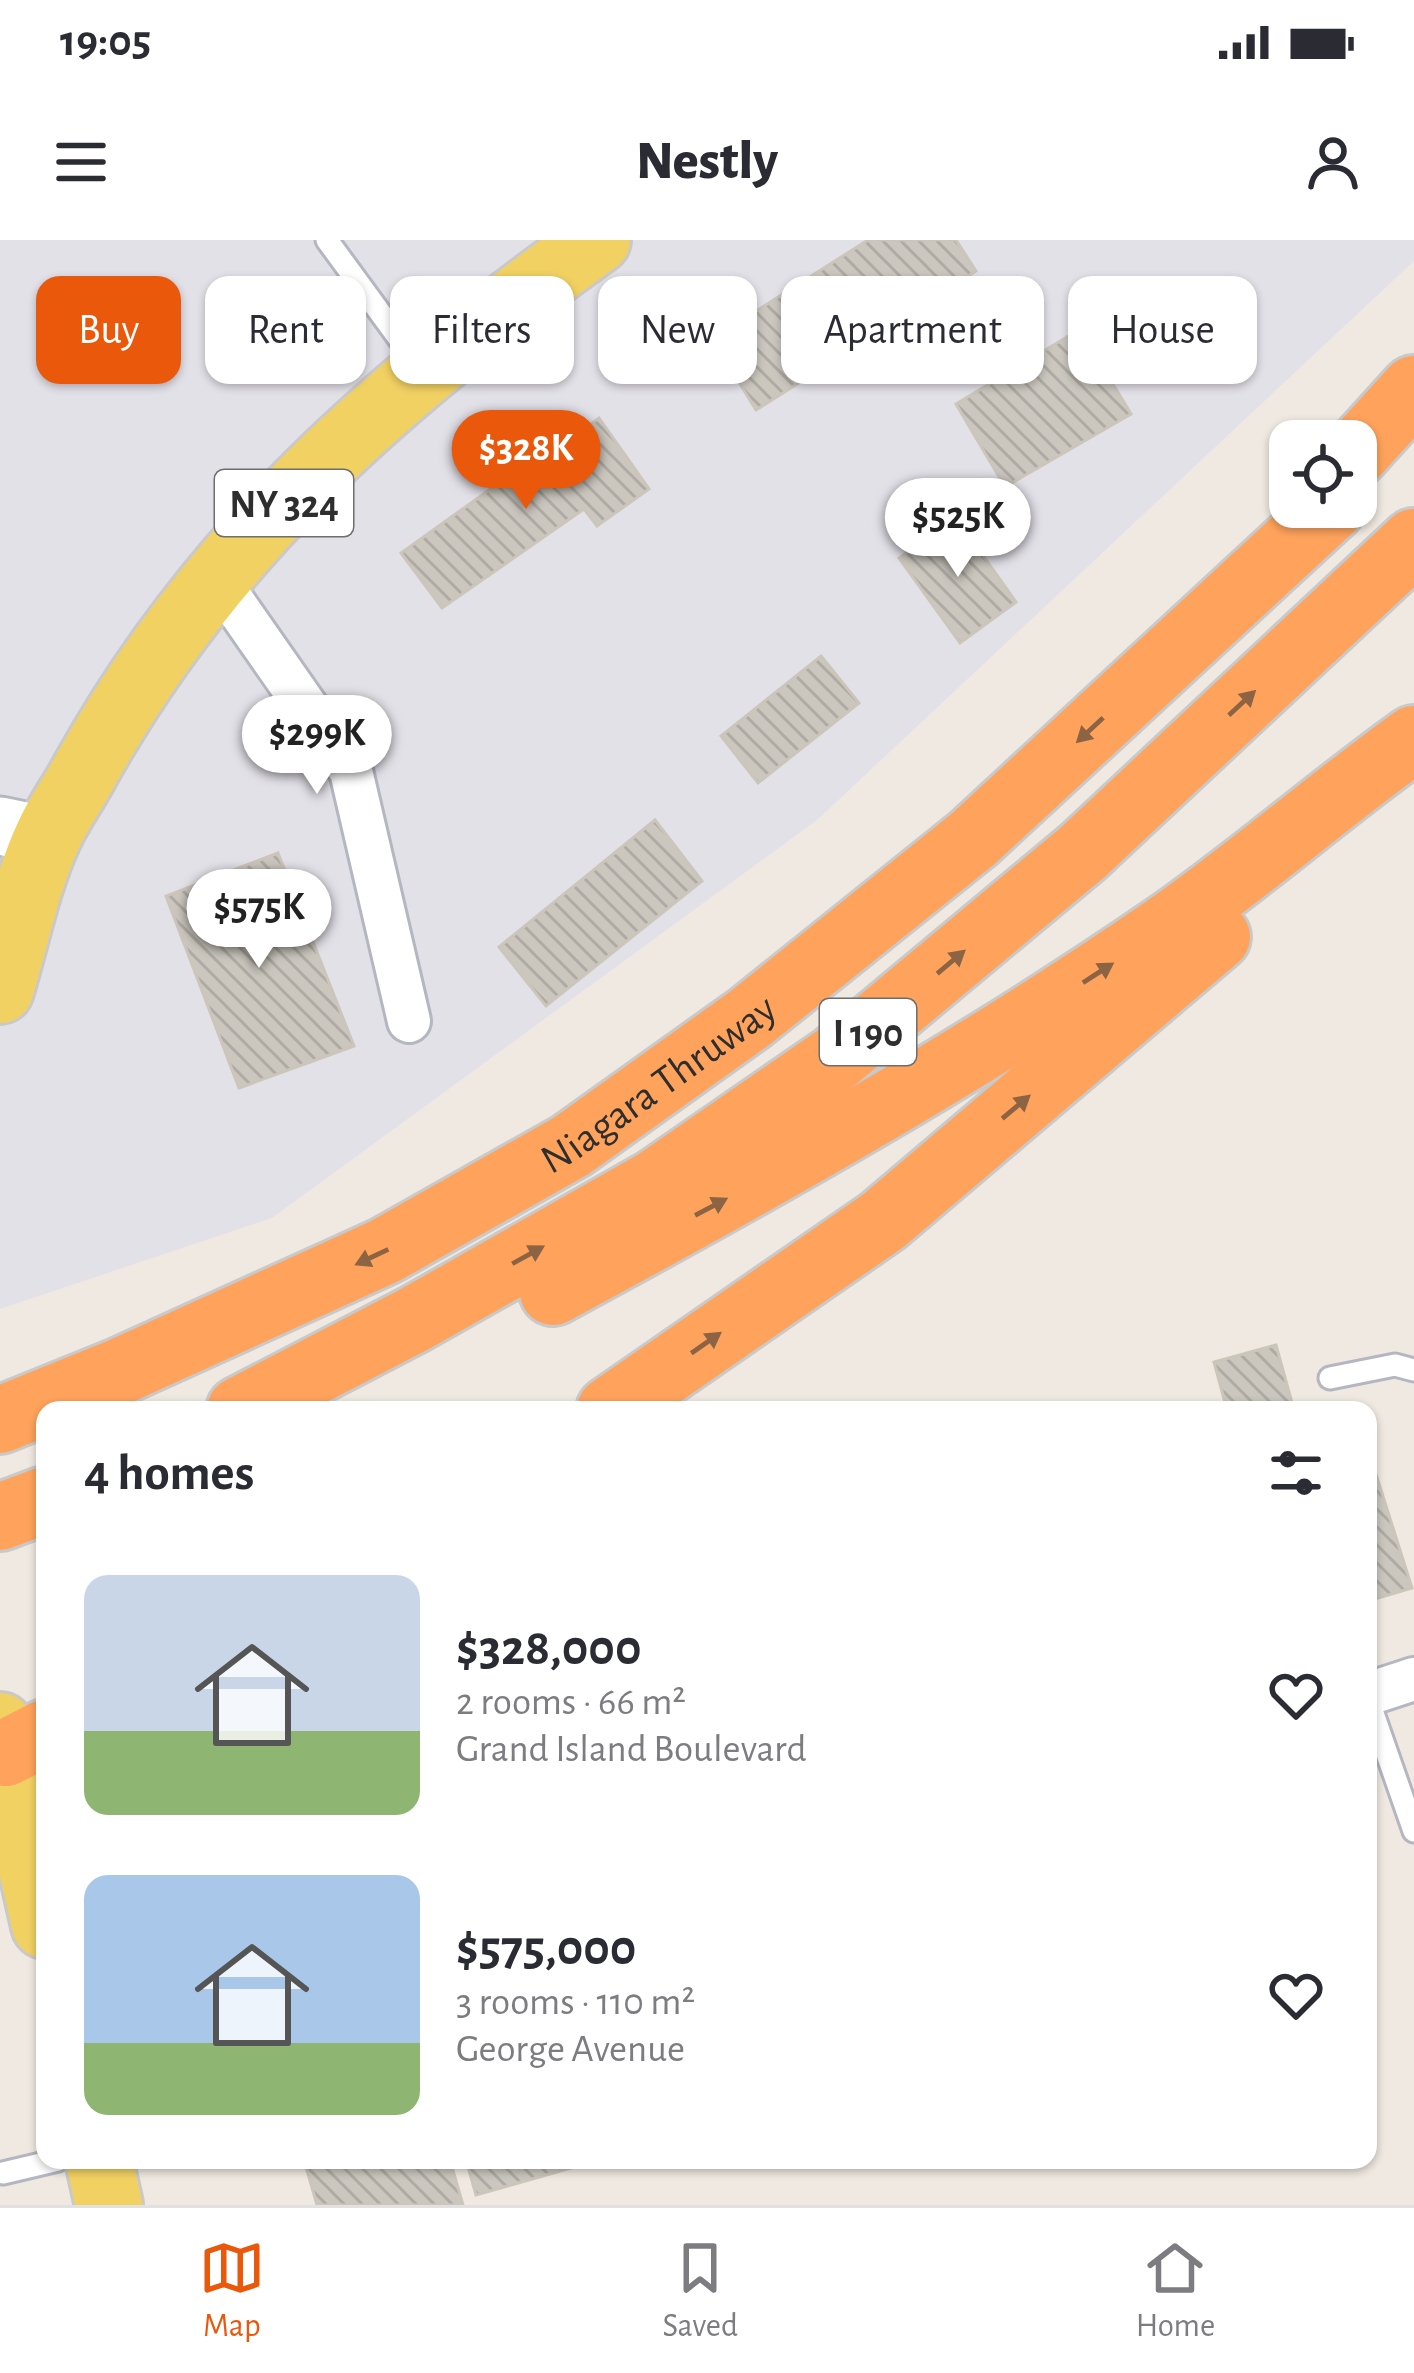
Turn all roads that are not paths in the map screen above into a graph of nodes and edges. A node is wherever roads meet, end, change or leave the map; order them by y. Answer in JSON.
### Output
{"nodes":[{"id":1,"x":327,"y":240,"type":"edge"},
{"id":2,"x":597,"y":240,"type":"edge"},
{"id":3,"x":549,"y":276,"type":"edge"},
{"id":4,"x":390,"y":327,"type":"edge"},
{"id":5,"x":408,"y":384,"type":"edge"},
{"id":6,"x":1414,"y":389,"type":"edge"},
{"id":7,"x":1377,"y":430,"type":"edge"},
{"id":8,"x":1414,"y":432,"type":"edge"},
{"id":9,"x":1377,"y":466,"type":"edge"},
{"id":10,"x":1287,"y":528,"type":"edge"},
{"id":11,"x":1309,"y":528,"type":"edge"},
{"id":12,"x":1414,"y":542,"type":"edge"},
{"id":13,"x":215,"y":576,"type":"junction"},
{"id":14,"x":1176,"y":650,"type":"junction"},
{"id":15,"x":1414,"y":739,"type":"edge"},
{"id":16,"x":1414,"y":772,"type":"edge"},
{"id":17,"x":24,"y":831,"type":"edge"},
{"id":18,"x":0,"y":990,"type":"edge"},
{"id":19,"x":409,"y":1022,"type":"dead end"},
{"id":20,"x":1414,"y":1370,"type":"edge"},
{"id":21,"x":1330,"y":1378,"type":"dead end"},
{"id":22,"x":47,"y":1401,"type":"edge"},
{"id":23,"x":257,"y":1401,"type":"edge"},
{"id":24,"x":325,"y":1401,"type":"edge"},
{"id":25,"x":623,"y":1401,"type":"edge"},
{"id":26,"x":36,"y":1405,"type":"edge"},
{"id":27,"x":0,"y":1420,"type":"edge"},
{"id":28,"x":36,"y":1503,"type":"edge"},
{"id":29,"x":0,"y":1517,"type":"edge"},
{"id":30,"x":1414,"y":1679,"type":"edge"},
{"id":31,"x":1377,"y":1693,"type":"edge"},
{"id":32,"x":1377,"y":1722,"type":"edge"},
{"id":33,"x":14,"y":1769,"type":"edge"},
{"id":34,"x":1414,"y":1831,"type":"edge"},
{"id":35,"x":36,"y":1880,"type":"edge"},
{"id":36,"x":36,"y":2165,"type":"edge"},
{"id":37,"x":101,"y":2169,"type":"edge"},
{"id":38,"x":3,"y":2173,"type":"edge"},
{"id":39,"x":109,"y":2205,"type":"edge"}],
"edges":[{"from":1,"to":4,"type":"lane"},
{"from":2,"to":3,"type":"main road","number":"NY 324"},
{"from":5,"to":13,"type":"main road","number":"NY 324"},
{"from":6,"to":7,"type":"highway"},
{"from":8,"to":9,"type":"highway"},
{"from":10,"to":14,"type":"highway"},
{"from":11,"to":14,"type":"highway","name":"Niagara Thruway","number":"I 190"},
{"from":23,"to":12,"type":"highway","name":"Niagara Thruway","number":"I 190","one_way":true},
{"from":13,"to":17,"type":"main road","number":"NY 324"},
{"from":13,"to":19,"type":"street"},
{"from":14,"to":22,"type":"highway","name":"Niagara Thruway","number":"I 190","one_way":true},
{"from":24,"to":15,"type":"highway","one_way":true},
{"from":25,"to":16,"type":"highway","one_way":true},
{"from":17,"to":18,"type":"main road","number":"NY 324"},
{"from":20,"to":21,"type":"lane"},
{"from":26,"to":27,"type":"highway","name":"Niagara Thruway","number":"I 190","one_way":true},
{"from":28,"to":29,"type":"highway"},
{"from":30,"to":31,"type":"street"},
{"from":32,"to":34,"type":"lane"},
{"from":33,"to":35,"type":"main road"},
{"from":36,"to":38,"type":"lane"},
{"from":37,"to":39,"type":"main road"}]}
